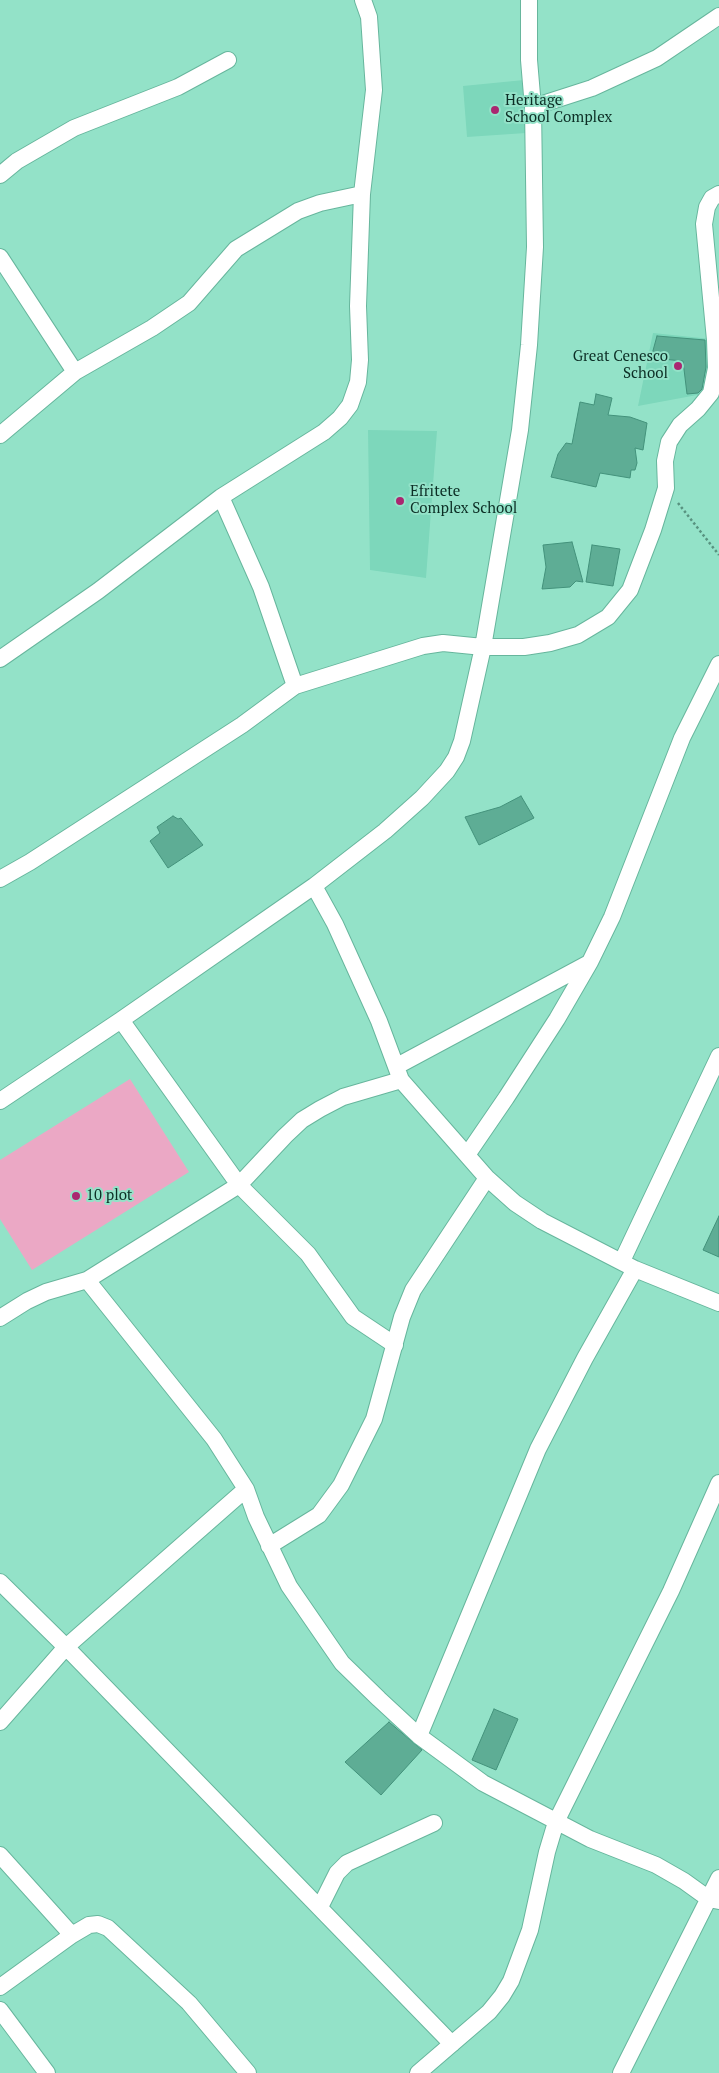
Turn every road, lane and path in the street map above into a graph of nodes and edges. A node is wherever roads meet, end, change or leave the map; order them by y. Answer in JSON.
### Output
{"nodes":[{"id":1,"x":363,"y":0,"type":"edge"},
{"id":2,"x":529,"y":0,"type":"edge"},
{"id":3,"x":719,"y":16,"type":"edge"},
{"id":4,"x":228,"y":60,"type":"dead end"},
{"id":5,"x":533,"y":107,"type":"junction"},
{"id":6,"x":0,"y":175,"type":"edge"},
{"id":7,"x":362,"y":194,"type":"junction"},
{"id":8,"x":719,"y":194,"type":"edge"},
{"id":9,"x":0,"y":257,"type":"edge"},
{"id":10,"x":75,"y":372,"type":"junction"},
{"id":11,"x":0,"y":435,"type":"edge"},
{"id":12,"x":666,"y":488,"type":"junction"},
{"id":13,"x":220,"y":497,"type":"junction"},
{"id":14,"x":719,"y":555,"type":"edge"},
{"id":15,"x":483,"y":647,"type":"junction"},
{"id":16,"x":0,"y":659,"type":"edge"},
{"id":17,"x":719,"y":664,"type":"edge"},
{"id":18,"x":295,"y":686,"type":"junction"},
{"id":19,"x":0,"y":879,"type":"edge"},
{"id":20,"x":314,"y":886,"type":"junction"},
{"id":21,"x":590,"y":962,"type":"junction"},
{"id":22,"x":121,"y":1020,"type":"junction"},
{"id":23,"x":719,"y":1056,"type":"edge"},
{"id":24,"x":399,"y":1073,"type":"junction"},
{"id":25,"x":0,"y":1101,"type":"edge"},
{"id":26,"x":467,"y":1155,"type":"junction"},
{"id":27,"x":487,"y":1178,"type":"junction"},
{"id":28,"x":239,"y":1185,"type":"junction"},
{"id":29,"x":629,"y":1265,"type":"junction"},
{"id":30,"x":87,"y":1280,"type":"junction"},
{"id":31,"x":719,"y":1303,"type":"edge"},
{"id":32,"x":0,"y":1318,"type":"edge"},
{"id":33,"x":395,"y":1345,"type":"junction"},
{"id":34,"x":719,"y":1483,"type":"edge"},
{"id":35,"x":246,"y":1488,"type":"junction"},
{"id":36,"x":269,"y":1546,"type":"junction"},
{"id":37,"x":0,"y":1582,"type":"edge"},
{"id":38,"x":66,"y":1647,"type":"junction"},
{"id":39,"x":0,"y":1722,"type":"edge"},
{"id":40,"x":419,"y":1736,"type":"junction"},
{"id":41,"x":556,"y":1822,"type":"junction"},
{"id":42,"x":434,"y":1823,"type":"dead end"},
{"id":43,"x":0,"y":1855,"type":"edge"},
{"id":44,"x":719,"y":1878,"type":"edge"},
{"id":45,"x":714,"y":1900,"type":"edge"},
{"id":46,"x":320,"y":1907,"type":"junction"},
{"id":47,"x":72,"y":1935,"type":"junction"},
{"id":48,"x":0,"y":1987,"type":"edge"},
{"id":49,"x":0,"y":2010,"type":"edge"},
{"id":50,"x":452,"y":2044,"type":"junction"},
{"id":51,"x":47,"y":2073,"type":"edge"},
{"id":52,"x":248,"y":2073,"type":"edge"},
{"id":53,"x":418,"y":2073,"type":"edge"},
{"id":54,"x":621,"y":2073,"type":"edge"}],
"edges":[{"from":1,"to":7,"type":"street"},
{"from":2,"to":5,"type":"street"},
{"from":3,"to":5,"type":"street"},
{"from":4,"to":6,"type":"street"},
{"from":5,"to":15,"type":"street"},
{"from":7,"to":10,"type":"street"},
{"from":7,"to":13,"type":"street"},
{"from":8,"to":12,"type":"street"},
{"from":9,"to":10,"type":"street"},
{"from":10,"to":11,"type":"street"},
{"from":12,"to":14,"type":"path"},
{"from":12,"to":15,"type":"street"},
{"from":13,"to":16,"type":"street"},
{"from":13,"to":18,"type":"street"},
{"from":15,"to":18,"type":"street"},
{"from":15,"to":20,"type":"street"},
{"from":17,"to":21,"type":"street"},
{"from":18,"to":19,"type":"street"},
{"from":20,"to":22,"type":"street"},
{"from":20,"to":24,"type":"street"},
{"from":21,"to":24,"type":"street"},
{"from":21,"to":26,"type":"street"},
{"from":22,"to":25,"type":"street"},
{"from":22,"to":28,"type":"street"},
{"from":23,"to":29,"type":"street"},
{"from":24,"to":26,"type":"street"},
{"from":24,"to":28,"type":"street"},
{"from":26,"to":27,"type":"street"},
{"from":27,"to":29,"type":"street"},
{"from":27,"to":33,"type":"street"},
{"from":28,"to":30,"type":"street"},
{"from":28,"to":33,"type":"street"},
{"from":29,"to":31,"type":"street"},
{"from":29,"to":40,"type":"street"},
{"from":30,"to":32,"type":"street"},
{"from":30,"to":35,"type":"street"},
{"from":33,"to":36,"type":"street"},
{"from":34,"to":41,"type":"street"},
{"from":35,"to":36,"type":"street"},
{"from":35,"to":38,"type":"street"},
{"from":36,"to":40,"type":"street"},
{"from":37,"to":38,"type":"street"},
{"from":38,"to":39,"type":"street"},
{"from":38,"to":46,"type":"street"},
{"from":40,"to":41,"type":"street"},
{"from":41,"to":45,"type":"street"},
{"from":41,"to":50,"type":"street"},
{"from":42,"to":46,"type":"street"},
{"from":43,"to":47,"type":"street"},
{"from":44,"to":45,"type":"street"},
{"from":45,"to":54,"type":"street"},
{"from":46,"to":50,"type":"street"},
{"from":47,"to":48,"type":"street"},
{"from":47,"to":52,"type":"street"},
{"from":49,"to":51,"type":"street"},
{"from":50,"to":53,"type":"street"}]}
